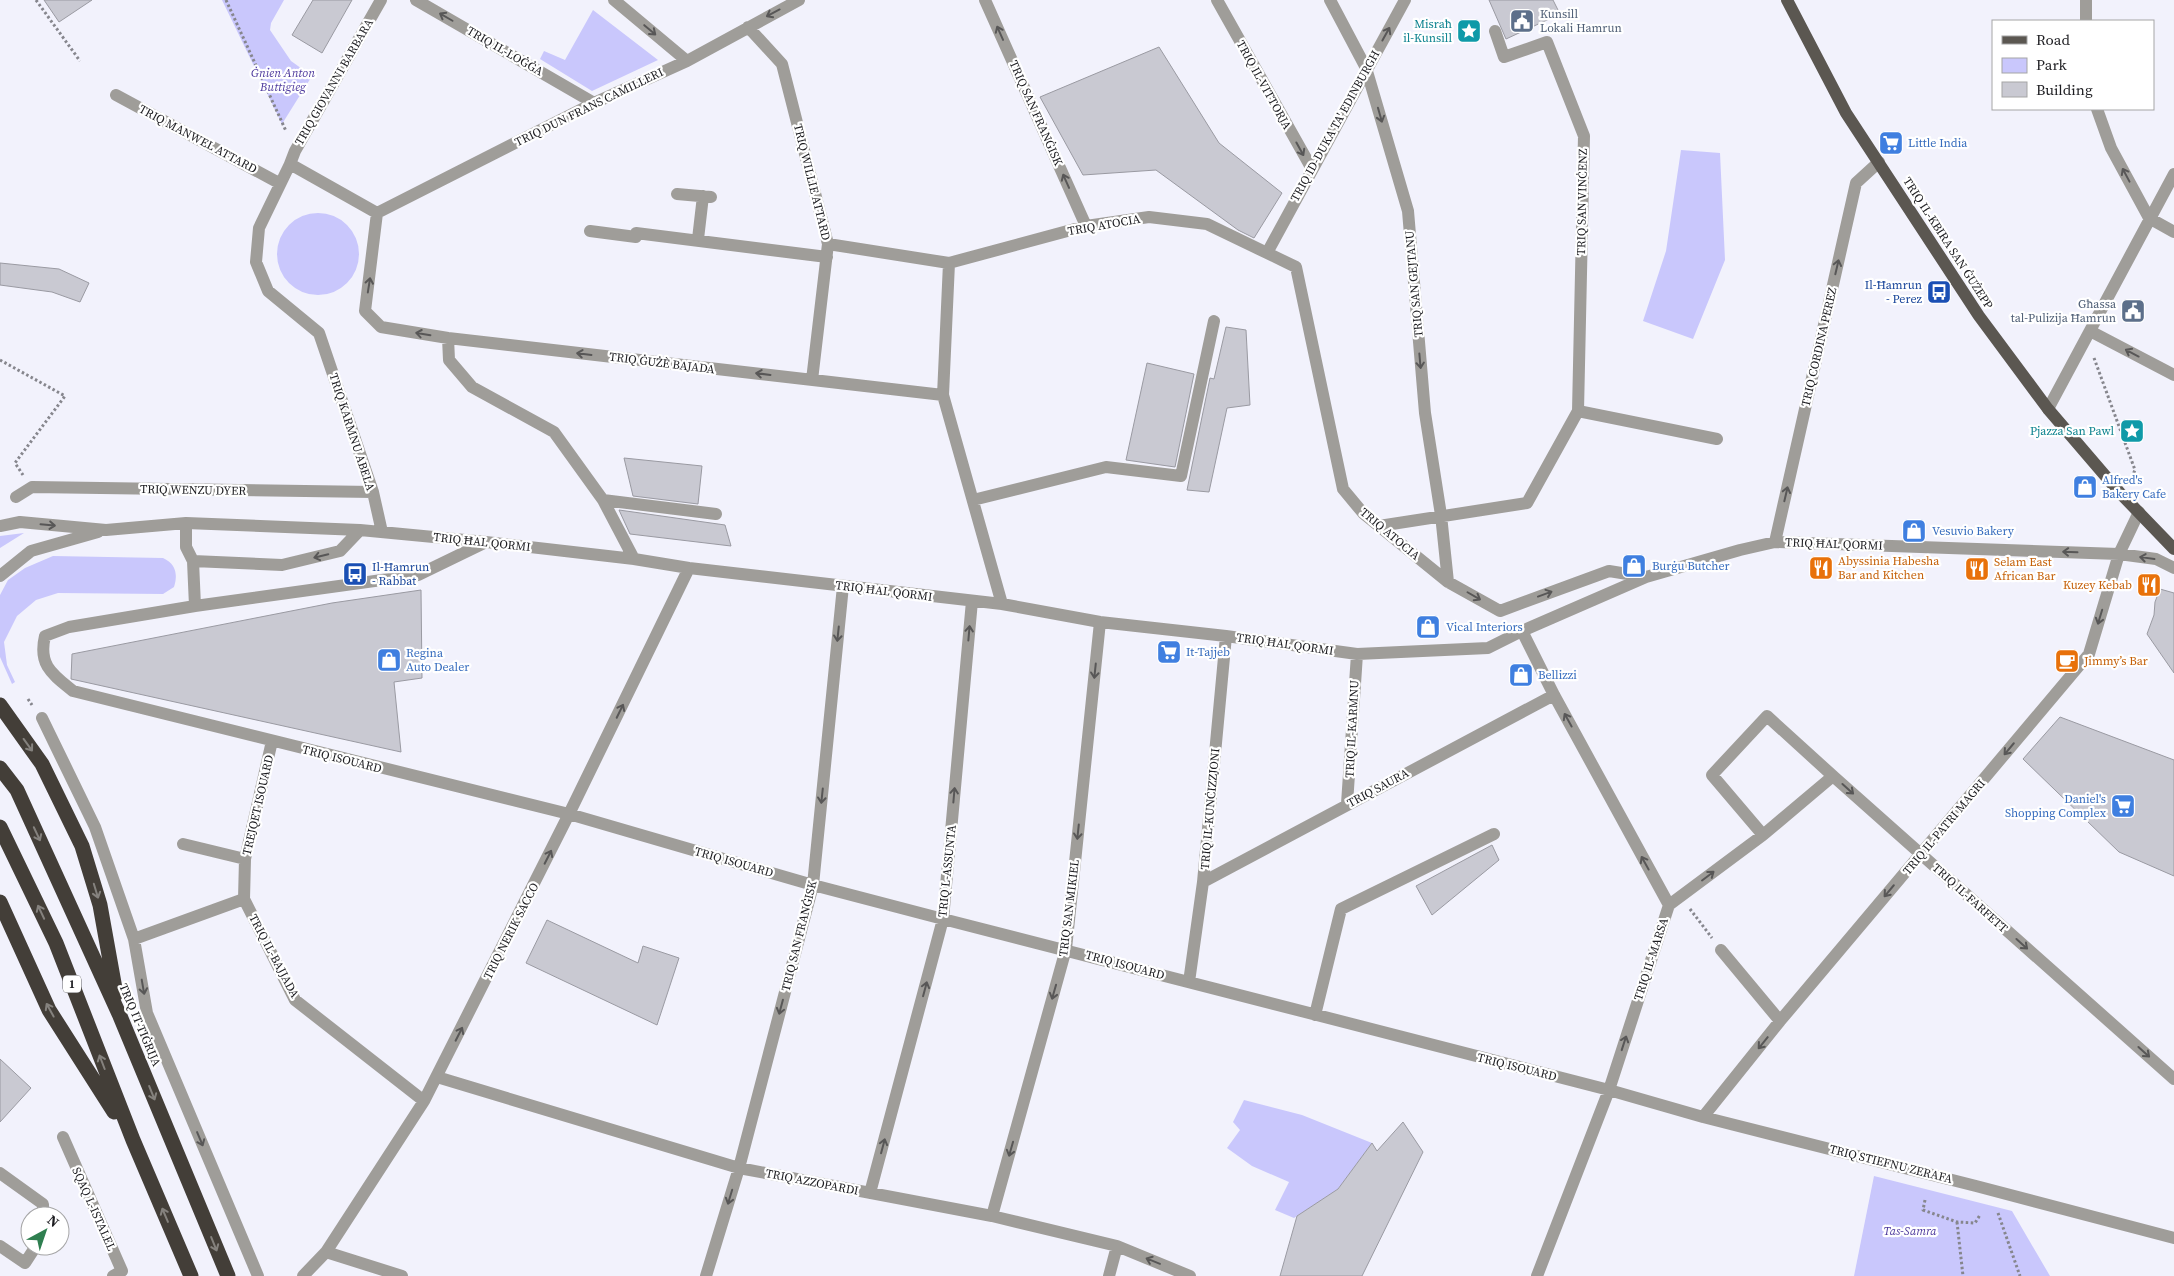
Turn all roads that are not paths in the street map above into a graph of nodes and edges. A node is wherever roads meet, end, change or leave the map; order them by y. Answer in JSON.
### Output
{"nodes":[{"id":1,"x":381,"y":0,"type":"edge"},
{"id":2,"x":416,"y":0,"type":"edge"},
{"id":3,"x":614,"y":0,"type":"edge"},
{"id":4,"x":799,"y":0,"type":"edge"},
{"id":5,"x":985,"y":0,"type":"edge"},
{"id":6,"x":1217,"y":0,"type":"edge"},
{"id":7,"x":1330,"y":0,"type":"edge"},
{"id":8,"x":1405,"y":0,"type":"edge"},
{"id":9,"x":1787,"y":0,"type":"edge"},
{"id":10,"x":2086,"y":0,"type":"edge"},
{"id":11,"x":2086,"y":20,"type":"edge"},
{"id":12,"x":748,"y":27,"type":"junction"},
{"id":13,"x":1495,"y":31,"type":"dead end"},
{"id":14,"x":686,"y":61,"type":"junction"},
{"id":15,"x":1366,"y":68,"type":"junction"},
{"id":16,"x":116,"y":95,"type":"dead end"},
{"id":17,"x":594,"y":102,"type":"junction"},
{"id":18,"x":2097,"y":110,"type":"edge"},
{"id":19,"x":1879,"y":162,"type":"junction"},
{"id":20,"x":290,"y":164,"type":"junction"},
{"id":21,"x":1312,"y":169,"type":"junction"},
{"id":22,"x":2174,"y":174,"type":"edge"},
{"id":23,"x":279,"y":184,"type":"junction"},
{"id":24,"x":677,"y":194,"type":"dead end"},
{"id":25,"x":377,"y":213,"type":"junction"},
{"id":26,"x":2149,"y":218,"type":"junction"},
{"id":27,"x":1086,"y":226,"type":"junction"},
{"id":28,"x":590,"y":230,"type":"dead end"},
{"id":29,"x":2174,"y":232,"type":"edge"},
{"id":30,"x":698,"y":239,"type":"junction"},
{"id":31,"x":827,"y":250,"type":"junction"},
{"id":32,"x":1267,"y":253,"type":"junction"},
{"id":33,"x":949,"y":263,"type":"junction"},
{"id":34,"x":1214,"y":321,"type":"dead end"},
{"id":35,"x":319,"y":333,"type":"joint"},
{"id":36,"x":2088,"y":335,"type":"junction"},
{"id":37,"x":448,"y":338,"type":"junction"},
{"id":38,"x":2174,"y":375,"type":"edge"},
{"id":39,"x":812,"y":380,"type":"junction"},
{"id":40,"x":943,"y":395,"type":"junction"},
{"id":41,"x":2048,"y":409,"type":"junction"},
{"id":42,"x":1578,"y":411,"type":"junction"},
{"id":43,"x":1717,"y":439,"type":"dead end"},
{"id":44,"x":373,"y":492,"type":"junction"},
{"id":45,"x":16,"y":498,"type":"dead end"},
{"id":46,"x":603,"y":500,"type":"junction"},
{"id":47,"x":973,"y":500,"type":"junction"},
{"id":48,"x":2139,"y":512,"type":"junction"},
{"id":49,"x":716,"y":514,"type":"dead end"},
{"id":50,"x":1441,"y":515,"type":"junction"},
{"id":51,"x":186,"y":523,"type":"junction"},
{"id":52,"x":0,"y":526,"type":"edge"},
{"id":53,"x":1379,"y":526,"type":"junction"},
{"id":54,"x":106,"y":530,"type":"junction"},
{"id":55,"x":360,"y":530,"type":"junction"},
{"id":56,"x":382,"y":532,"type":"junction"},
{"id":57,"x":486,"y":542,"type":"junction"},
{"id":58,"x":1775,"y":542,"type":"junction"},
{"id":59,"x":2174,"y":549,"type":"edge"},
{"id":60,"x":2119,"y":554,"type":"junction"},
{"id":61,"x":634,"y":559,"type":"junction"},
{"id":62,"x":192,"y":561,"type":"junction"},
{"id":63,"x":690,"y":568,"type":"junction"},
{"id":64,"x":2174,"y":568,"type":"edge"},
{"id":65,"x":0,"y":576,"type":"edge"},
{"id":66,"x":1646,"y":577,"type":"junction"},
{"id":67,"x":1448,"y":582,"type":"junction"},
{"id":68,"x":843,"y":586,"type":"junction"},
{"id":69,"x":972,"y":601,"type":"junction"},
{"id":70,"x":1002,"y":604,"type":"junction"},
{"id":71,"x":195,"y":606,"type":"junction"},
{"id":72,"x":1500,"y":611,"type":"joint"},
{"id":73,"x":1100,"y":622,"type":"junction"},
{"id":74,"x":1522,"y":631,"type":"junction"},
{"id":75,"x":1226,"y":636,"type":"junction"},
{"id":76,"x":1356,"y":654,"type":"junction"},
{"id":77,"x":1554,"y":695,"type":"junction"},
{"id":78,"x":0,"y":705,"type":"edge"},
{"id":79,"x":42,"y":718,"type":"dead end"},
{"id":80,"x":272,"y":742,"type":"junction"},
{"id":81,"x":0,"y":768,"type":"edge"},
{"id":82,"x":1834,"y":776,"type":"junction"},
{"id":83,"x":1348,"y":804,"type":"junction"},
{"id":84,"x":570,"y":814,"type":"junction"},
{"id":85,"x":2,"y":829,"type":"edge"},
{"id":86,"x":1494,"y":834,"type":"dead end"},
{"id":87,"x":1763,"y":835,"type":"junction"},
{"id":88,"x":183,"y":844,"type":"dead end"},
{"id":89,"x":1921,"y":854,"type":"junction"},
{"id":90,"x":244,"y":859,"type":"junction"},
{"id":91,"x":1203,"y":882,"type":"junction"},
{"id":92,"x":813,"y":884,"type":"junction"},
{"id":93,"x":244,"y":899,"type":"junction"},
{"id":94,"x":0,"y":902,"type":"edge"},
{"id":95,"x":1669,"y":905,"type":"junction"},
{"id":96,"x":943,"y":919,"type":"junction"},
{"id":97,"x":134,"y":939,"type":"junction"},
{"id":98,"x":1066,"y":949,"type":"junction"},
{"id":99,"x":1721,"y":950,"type":"road end"},
{"id":100,"x":1189,"y":982,"type":"junction"},
{"id":101,"x":1314,"y":1015,"type":"junction"},
{"id":102,"x":120,"y":1016,"type":"junction"},
{"id":103,"x":1780,"y":1021,"type":"junction"},
{"id":104,"x":437,"y":1077,"type":"junction"},
{"id":105,"x":2174,"y":1079,"type":"edge"},
{"id":106,"x":1609,"y":1090,"type":"junction"},
{"id":107,"x":424,"y":1101,"type":"junction"},
{"id":108,"x":1703,"y":1117,"type":"junction"},
{"id":109,"x":63,"y":1137,"type":"dead end"},
{"id":110,"x":133,"y":1140,"type":"junction"},
{"id":111,"x":740,"y":1168,"type":"junction"},
{"id":112,"x":0,"y":1173,"type":"edge"},
{"id":113,"x":870,"y":1193,"type":"junction"},
{"id":114,"x":43,"y":1206,"type":"edge"},
{"id":115,"x":992,"y":1216,"type":"junction"},
{"id":116,"x":2174,"y":1238,"type":"edge"},
{"id":117,"x":0,"y":1246,"type":"edge"},
{"id":118,"x":1117,"y":1246,"type":"junction"},
{"id":119,"x":326,"y":1252,"type":"junction"},
{"id":120,"x":30,"y":1256,"type":"edge"},
{"id":121,"x":114,"y":1276,"type":"edge"},
{"id":122,"x":191,"y":1276,"type":"edge"},
{"id":123,"x":228,"y":1276,"type":"edge"},
{"id":124,"x":258,"y":1276,"type":"edge"},
{"id":125,"x":303,"y":1276,"type":"edge"},
{"id":126,"x":402,"y":1276,"type":"edge"},
{"id":127,"x":706,"y":1276,"type":"edge"},
{"id":128,"x":1110,"y":1276,"type":"edge"},
{"id":129,"x":1190,"y":1276,"type":"edge"},
{"id":130,"x":1537,"y":1276,"type":"edge"}],
"edges":[{"from":1,"to":20,"type":"street","name":"TRIQ GIOVANNI BARBARA"},
{"from":17,"to":2,"type":"street","name":"TRIQ IL-LOĠĠA","one_way":true},
{"from":3,"to":14,"type":"street","one_way":true},
{"from":4,"to":12,"type":"street","name":"TRIQ DUN FRANS CAMILLERI","one_way":true},
{"from":27,"to":5,"type":"street","name":"TRIQ SAN FRANĠISK","one_way":true},
{"from":6,"to":21,"type":"street","name":"TRIQ IL-VITTORJA","one_way":true},
{"from":7,"to":15,"type":"street","name":"TRIQ SAN GEJTANU"},
{"from":15,"to":8,"type":"street","name":"TRIQ ID-DUKA TA' EDINBURGH","one_way":true},
{"from":9,"to":19,"type":"main road","name":"TRIQ IL-KBIRA SAN ĠUŻEPP"},
{"from":10,"to":11,"type":"street"},
{"from":12,"to":14,"type":"street","name":"TRIQ DUN FRANS CAMILLERI"},
{"from":12,"to":31,"type":"street","name":"TRIQ WILLIE ATTARD"},
{"from":13,"to":42,"type":"street","name":"TRIQ SAN VINĊENZ"},
{"from":14,"to":17,"type":"street","name":"TRIQ DUN FRANS CAMILLERI"},
{"from":15,"to":21,"type":"street","name":"TRIQ ID-DUKA TA' EDINBURGH"},
{"from":15,"to":50,"type":"street","name":"TRIQ SAN GEJTANU","one_way":true},
{"from":16,"to":23,"type":"street","name":"TRIQ MANWEL ATTARD"},
{"from":17,"to":25,"type":"street","name":"TRIQ DUN FRANS CAMILLERI"},
{"from":26,"to":18,"type":"street","one_way":true},
{"from":19,"to":41,"type":"main road","name":"TRIQ IL-KBIRA SAN ĠUŻEPP"},
{"from":58,"to":19,"type":"street","name":"TRIQ CORDINA PEREZ","one_way":true},
{"from":20,"to":23,"type":"street","name":"TRIQ GIOVANNI BARBARA"},
{"from":20,"to":25,"type":"street"},
{"from":21,"to":32,"type":"street","name":"TRIQ ID-DUKA TA' EDINBURGH"},
{"from":22,"to":26,"type":"street"},
{"from":23,"to":35,"type":"street","name":"TRIQ GIOVANNI BARBARA"},
{"from":24,"to":30,"type":"street"},
{"from":37,"to":25,"type":"street","name":"TRIQ ĠUŻÈ BAJADA","one_way":true},
{"from":26,"to":29,"type":"street"},
{"from":26,"to":36,"type":"street"},
{"from":27,"to":32,"type":"street","name":"TRIQ ATOCIA"},
{"from":27,"to":33,"type":"street","name":"TRIQ ATOCIA"},
{"from":28,"to":30,"type":"street"},
{"from":30,"to":31,"type":"street"},
{"from":31,"to":33,"type":"street"},
{"from":31,"to":39,"type":"street","name":"TRIQ WILLIE ATTARD"},
{"from":32,"to":53,"type":"street","name":"TRIQ ATOCIA"},
{"from":33,"to":40,"type":"street"},
{"from":34,"to":47,"type":"street"},
{"from":35,"to":44,"type":"street","name":"TRIQ KARMNU ABELA"},
{"from":38,"to":36,"type":"street","one_way":true},
{"from":36,"to":41,"type":"street"},
{"from":39,"to":37,"type":"street","name":"TRIQ ĠUŻÈ BAJADA","one_way":true},
{"from":37,"to":46,"type":"street"},
{"from":39,"to":40,"type":"street","name":"TRIQ ĠUŻÈ BAJADA"},
{"from":40,"to":47,"type":"street"},
{"from":41,"to":48,"type":"main road","name":"TRIQ IL-KBIRA SAN ĠUŻEPP"},
{"from":42,"to":43,"type":"street"},
{"from":42,"to":50,"type":"street","name":"TRIQ SAN VINĊENZ"},
{"from":44,"to":45,"type":"street","name":"TRIQ WENZU DYER"},
{"from":44,"to":56,"type":"street","name":"TRIQ KARMNU ABELA"},
{"from":46,"to":49,"type":"street"},
{"from":46,"to":61,"type":"street"},
{"from":47,"to":70,"type":"street"},
{"from":48,"to":59,"type":"main road","name":"TRIQ IL-KBIRA SAN ĠUŻEPP"},
{"from":48,"to":60,"type":"street","name":"TRIQ IL-PATRI MAGRI"},
{"from":50,"to":53,"type":"street","name":"TRIQ SAN VINĊENZ"},
{"from":50,"to":67,"type":"street","name":"TRIQ SAN GEJTANU"},
{"from":51,"to":54,"type":"street","name":"TRIQ ĦAL QORMI"},
{"from":51,"to":55,"type":"street","name":"TRIQ ĦAL QORMI"},
{"from":51,"to":62,"type":"street"},
{"from":52,"to":54,"type":"street","name":"TRIQ ĦAL QORMI","one_way":true},
{"from":53,"to":67,"type":"street","name":"TRIQ ATOCIA"},
{"from":54,"to":65,"type":"street","name":"TRIQ ĦAL QORMI"},
{"from":55,"to":56,"type":"street","name":"TRIQ ĦAL QORMI"},
{"from":55,"to":62,"type":"street","one_way":true},
{"from":56,"to":57,"type":"street","name":"TRIQ ĦAL QORMI"},
{"from":57,"to":61,"type":"street","name":"TRIQ ĦAL QORMI"},
{"from":57,"to":71,"type":"street","name":"TRIQ ISOUARD"},
{"from":60,"to":58,"type":"street","name":"TRIQ ĦAL QORMI","one_way":true},
{"from":58,"to":66,"type":"street","name":"TRIQ ĦAL QORMI"},
{"from":64,"to":60,"type":"street","name":"TRIQ ĦAL QORMI","one_way":true},
{"from":60,"to":89,"type":"street","name":"TRIQ IL-PATRI MAGRI","one_way":true},
{"from":61,"to":63,"type":"street","name":"TRIQ ĦAL QORMI"},
{"from":62,"to":71,"type":"street"},
{"from":63,"to":68,"type":"street","name":"TRIQ ĦAL QORMI"},
{"from":84,"to":63,"type":"street","name":"TRIQ NERIK SACCO","one_way":true},
{"from":72,"to":66,"type":"street","name":"TRIQ ĦAL QORMI","one_way":true},
{"from":66,"to":74,"type":"street","name":"TRIQ ĦAL QORMI"},
{"from":67,"to":72,"type":"street","name":"TRIQ ATOCIA","one_way":true},
{"from":68,"to":69,"type":"street","name":"TRIQ ĦAL QORMI"},
{"from":68,"to":92,"type":"street","name":"TRIQ SAN FRANĠISK","one_way":true},
{"from":69,"to":70,"type":"street","name":"TRIQ ĦAL QORMI"},
{"from":96,"to":69,"type":"street","name":"TRIQ L-ASSUNTA","one_way":true},
{"from":70,"to":73,"type":"street","name":"TRIQ ĦAL QORMI"},
{"from":71,"to":80,"type":"street","name":"TRIQ ISOUARD"},
{"from":73,"to":75,"type":"street","name":"TRIQ ĦAL QORMI"},
{"from":73,"to":98,"type":"street","name":"TRIQ SAN MIKIEL","one_way":true},
{"from":74,"to":76,"type":"street","name":"TRIQ ĦAL QORMI"},
{"from":74,"to":77,"type":"street","name":"TRIQ IL-MARSA"},
{"from":75,"to":76,"type":"street","name":"TRIQ ĦAL QORMI"},
{"from":75,"to":91,"type":"street","name":"TRIQ IL-KUNĊIZZJONI"},
{"from":76,"to":83,"type":"street","name":"TRIQ IL-KARMNU"},
{"from":77,"to":83,"type":"street","name":"TRIQ SAURA"},
{"from":95,"to":77,"type":"street","name":"TRIQ IL-MARSA","one_way":true},
{"from":78,"to":102,"type":"highway","one_way":true},
{"from":79,"to":97,"type":"street"},
{"from":80,"to":84,"type":"street","name":"TRIQ ISOUARD"},
{"from":80,"to":90,"type":"street","name":"TREJQET ISOUARD"},
{"from":81,"to":102,"type":"highway","name":"TRIQ IT-TIĠRIJA","one_way":true},
{"from":82,"to":87,"type":"street"},
{"from":82,"to":87,"type":"street","name":"TRIQ IL-FARFETT"},
{"from":82,"to":89,"type":"street","name":"TRIQ IL-FARFETT","one_way":true},
{"from":83,"to":91,"type":"street","name":"TRIQ SAURA"},
{"from":84,"to":92,"type":"street","name":"TRIQ ISOUARD"},
{"from":104,"to":84,"type":"street","name":"TRIQ NERIK SACCO","one_way":true},
{"from":110,"to":85,"type":"highway","number":"1","one_way":true},
{"from":86,"to":101,"type":"street"},
{"from":95,"to":87,"type":"street","one_way":true},
{"from":88,"to":90,"type":"street"},
{"from":89,"to":103,"type":"street","name":"TRIQ IL-PATRI MAGRI","one_way":true},
{"from":89,"to":105,"type":"street","name":"TRIQ IL-FARFETT","one_way":true},
{"from":90,"to":93,"type":"street","name":"TREJQET ISOUARD"},
{"from":91,"to":100,"type":"street","name":"TRIQ IL-KUNĊIZZJONI"},
{"from":92,"to":96,"type":"street","name":"TRIQ ISOUARD"},
{"from":92,"to":111,"type":"street","name":"TRIQ SAN FRANĠISK","one_way":true},
{"from":93,"to":97,"type":"street","name":"TRIQ IL-BAJJADA"},
{"from":93,"to":107,"type":"street","name":"TRIQ IL-BAJJADA"},
{"from":110,"to":94,"type":"highway","one_way":true},
{"from":106,"to":95,"type":"street","name":"TRIQ IL-MARSA","one_way":true},
{"from":96,"to":98,"type":"street","name":"TRIQ ISOUARD"},
{"from":113,"to":96,"type":"street","name":"TRIQ L-ASSUNTA","one_way":true},
{"from":97,"to":124,"type":"street","one_way":true},
{"from":98,"to":100,"type":"street","name":"TRIQ ISOUARD"},
{"from":98,"to":115,"type":"street","name":"TRIQ SAN MIKIEL","one_way":true},
{"from":99,"to":103,"type":"street"},
{"from":100,"to":101,"type":"street","name":"TRIQ ISOUARD"},
{"from":101,"to":106,"type":"street","name":"TRIQ ISOUARD"},
{"from":102,"to":123,"type":"highway","name":"TRIQ IT-TIĠRIJA","one_way":true},
{"from":103,"to":108,"type":"street","name":"TRIQ IL-PATRI MAGRI","one_way":true},
{"from":104,"to":107,"type":"street","name":"TRIQ NERIK SACCO"},
{"from":104,"to":111,"type":"street","name":"TRIQ AZZOPARDI"},
{"from":106,"to":108,"type":"street","name":"TRIQ STIEFNU ZERAFA"},
{"from":106,"to":130,"type":"street","name":"TRIQ IL-MARSA"},
{"from":107,"to":119,"type":"street","name":"TRIQ NERIK SACCO"},
{"from":108,"to":116,"type":"street","name":"TRIQ STIEFNU ZERAFA"},
{"from":109,"to":121,"type":"street","name":"SQAQ L-ISTALEL"},
{"from":122,"to":110,"type":"highway","number":"1","one_way":true},
{"from":111,"to":113,"type":"street","name":"TRIQ AZZOPARDI"},
{"from":111,"to":127,"type":"street","name":"TRIQ SAN FRANĠISK","one_way":true},
{"from":112,"to":114,"type":"street"},
{"from":113,"to":115,"type":"street","name":"TRIQ AZZOPARDI"},
{"from":115,"to":118,"type":"street","name":"TRIQ AZZOPARDI"},
{"from":117,"to":120,"type":"street"},
{"from":118,"to":128,"type":"street"},
{"from":129,"to":118,"type":"street","name":"TRIQ AZZOPARDI","one_way":true},
{"from":119,"to":125,"type":"street","name":"TRIQ NERIK SACCO"},
{"from":119,"to":126,"type":"street"}]}
